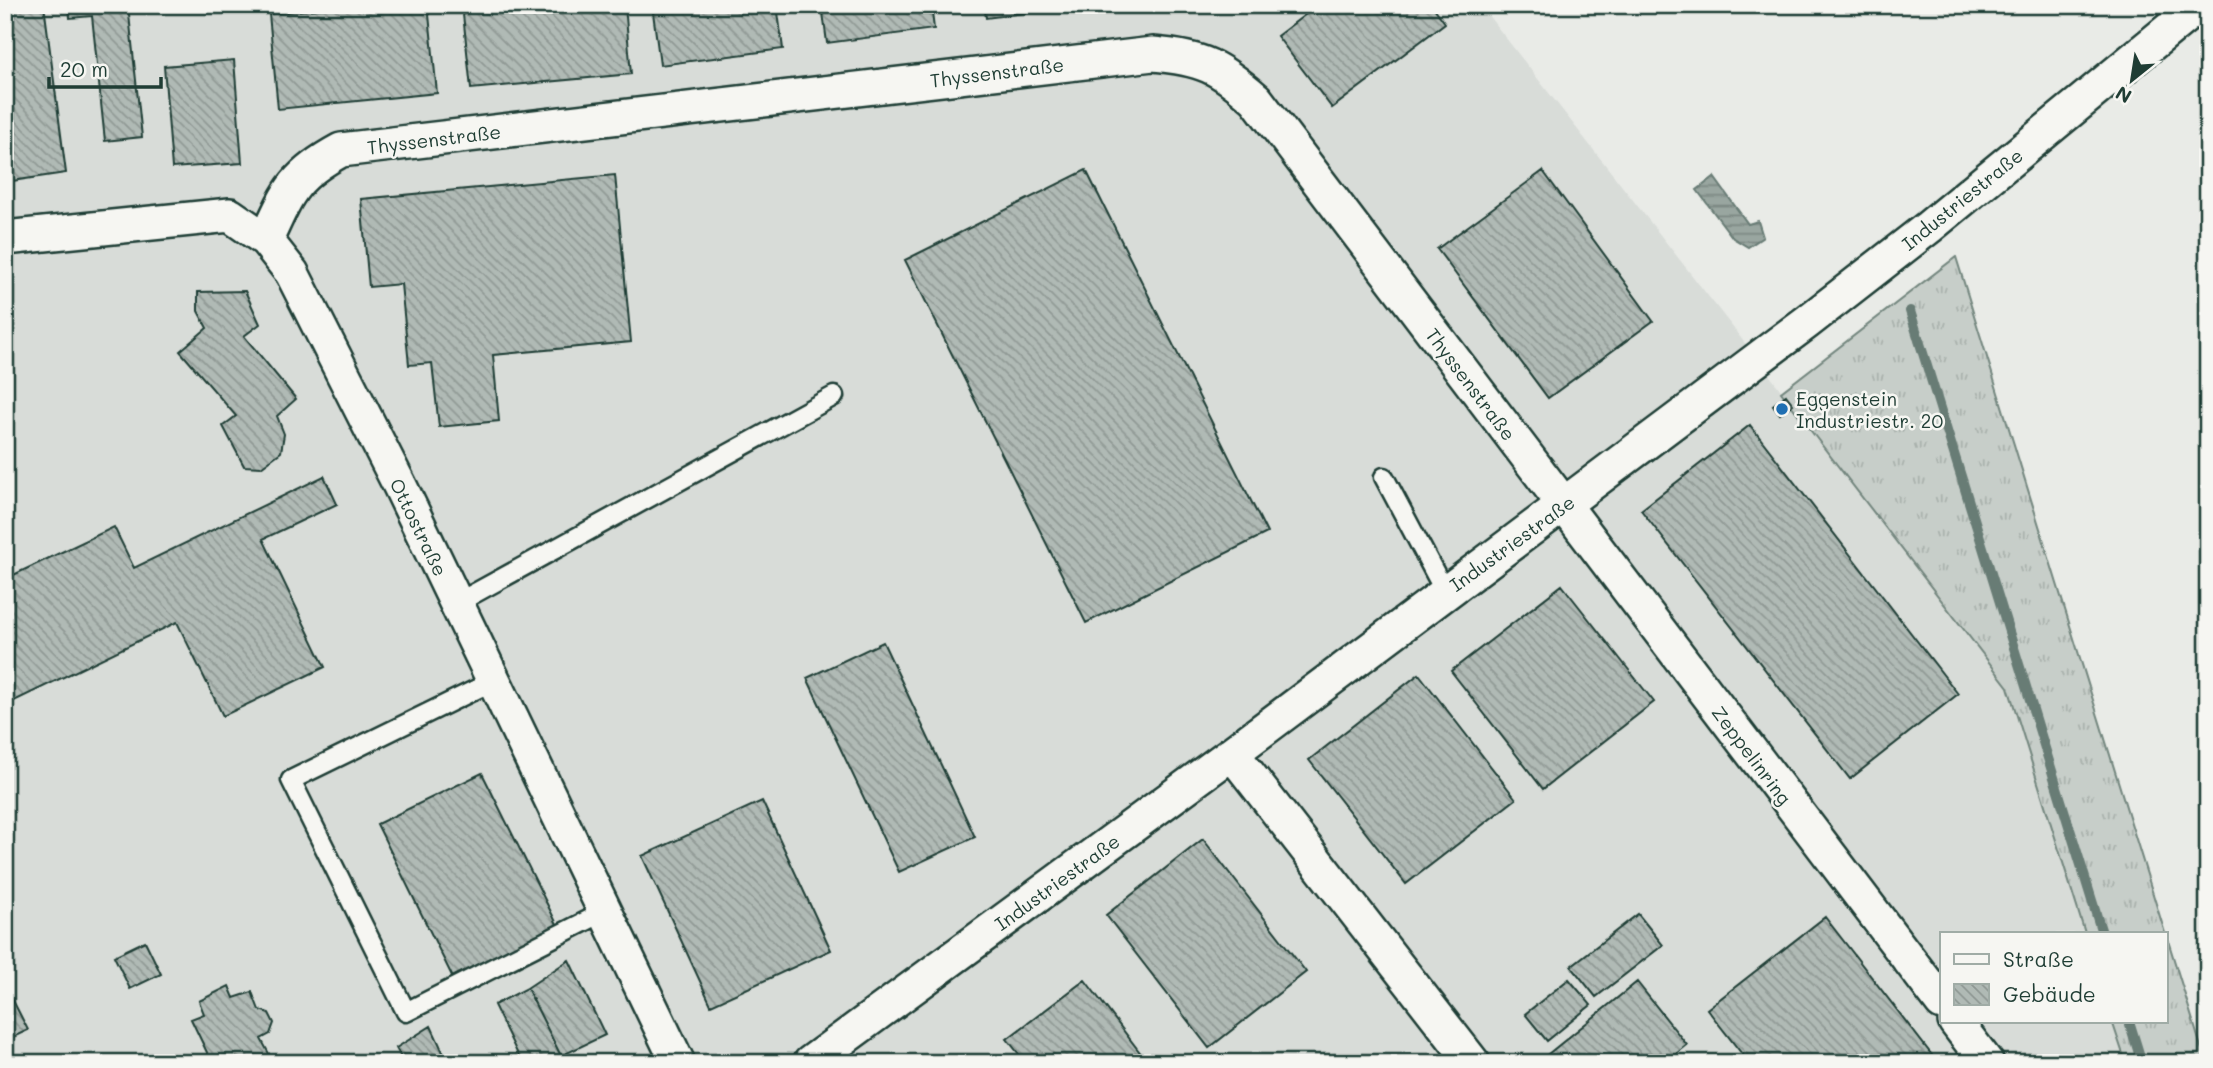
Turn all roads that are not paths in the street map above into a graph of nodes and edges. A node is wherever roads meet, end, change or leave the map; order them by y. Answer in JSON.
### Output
{"nodes":[{"id":1,"x":2199,"y":5,"type":"edge"},
{"id":2,"x":5,"y":238,"type":"edge"},
{"id":3,"x":266,"y":240,"type":"junction"},
{"id":4,"x":834,"y":396,"type":"dead end"},
{"id":5,"x":1384,"y":477,"type":"dead end"},
{"id":6,"x":1562,"y":506,"type":"junction"},
{"id":7,"x":1445,"y":592,"type":"junction"},
{"id":8,"x":455,"y":604,"type":"junction"},
{"id":9,"x":493,"y":681,"type":"junction"},
{"id":10,"x":1232,"y":754,"type":"junction"},
{"id":11,"x":606,"y":911,"type":"junction"},
{"id":12,"x":1940,"y":1000,"type":"edge"},
{"id":13,"x":1957,"y":1023,"type":"edge"},
{"id":14,"x":678,"y":1063,"type":"edge"},
{"id":15,"x":810,"y":1063,"type":"edge"},
{"id":16,"x":1473,"y":1063,"type":"edge"},
{"id":17,"x":1987,"y":1063,"type":"edge"}],
"edges":[{"from":1,"to":6,"type":"street","name":"Industriestraße"},
{"from":2,"to":3,"type":"street","name":"Ottostraße"},
{"from":3,"to":6,"type":"street","name":"Thyssenstraße"},
{"from":3,"to":8,"type":"street","name":"Ottostraße"},
{"from":4,"to":8,"type":"lane"},
{"from":5,"to":7,"type":"lane"},
{"from":6,"to":7,"type":"street","name":"Industriestraße"},
{"from":6,"to":12,"type":"street","name":"Zeppelinring"},
{"from":7,"to":10,"type":"street","name":"Industriestraße"},
{"from":8,"to":9,"type":"street","name":"Ottostraße"},
{"from":9,"to":11,"type":"street","name":"Ottostraße"},
{"from":9,"to":11,"type":"lane"},
{"from":10,"to":15,"type":"street","name":"Industriestraße"},
{"from":10,"to":16,"type":"street"},
{"from":11,"to":14,"type":"street","name":"Ottostraße"},
{"from":13,"to":17,"type":"street"}]}
